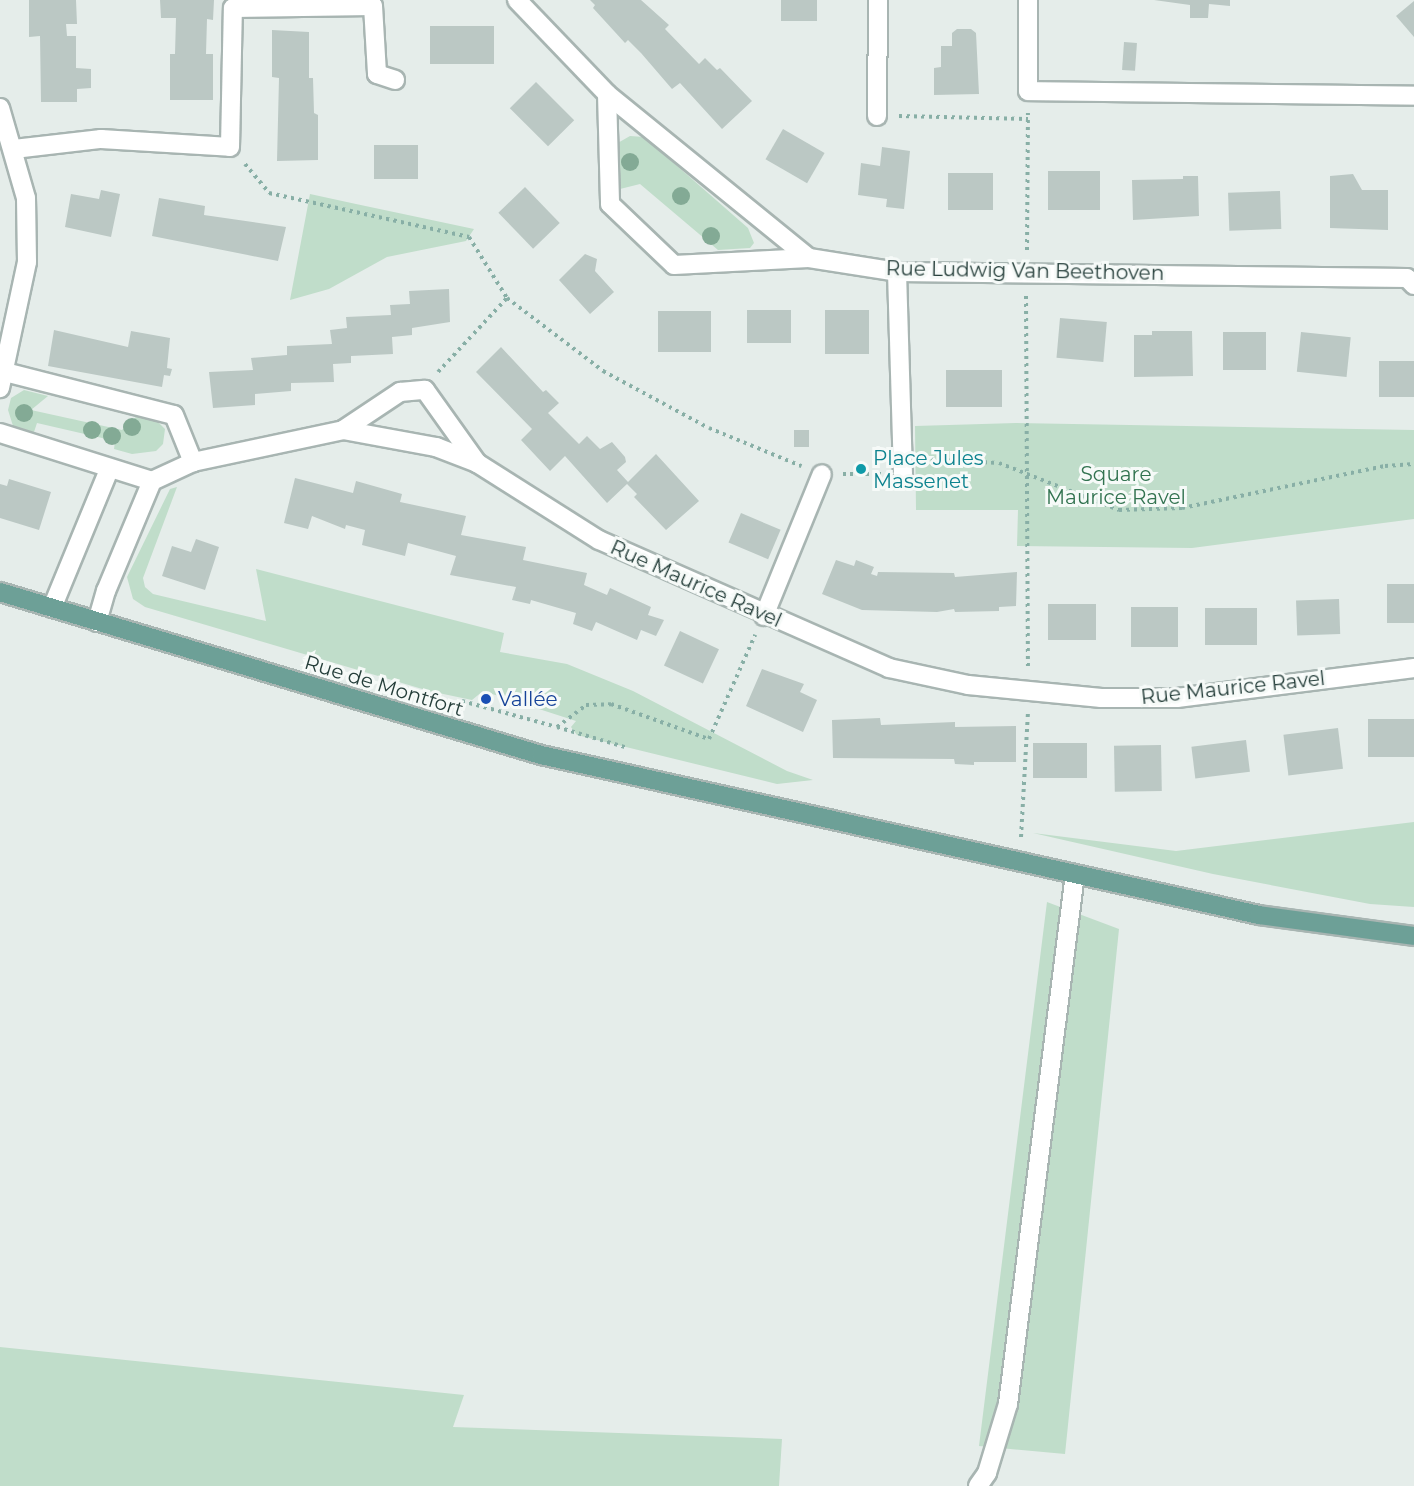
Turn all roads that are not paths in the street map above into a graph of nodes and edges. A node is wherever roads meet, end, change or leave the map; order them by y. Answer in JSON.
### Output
{"nodes":[{"id":1,"x":517,"y":0,"type":"edge"},
{"id":2,"x":879,"y":0,"type":"edge"},
{"id":3,"x":1028,"y":0,"type":"edge"},
{"id":4,"x":233,"y":4,"type":"edge"},
{"id":5,"x":395,"y":80,"type":"dead end"},
{"id":6,"x":607,"y":94,"type":"junction"},
{"id":7,"x":1414,"y":96,"type":"edge"},
{"id":8,"x":0,"y":108,"type":"edge"},
{"id":9,"x":877,"y":116,"type":"road end"},
{"id":10,"x":15,"y":149,"type":"junction"},
{"id":11,"x":809,"y":258,"type":"junction"},
{"id":12,"x":897,"y":272,"type":"junction"},
{"id":13,"x":1414,"y":285,"type":"edge"},
{"id":14,"x":3,"y":380,"type":"edge"},
{"id":15,"x":343,"y":430,"type":"junction"},
{"id":16,"x":0,"y":433,"type":"edge"},
{"id":17,"x":193,"y":462,"type":"junction"},
{"id":18,"x":477,"y":463,"type":"junction"},
{"id":19,"x":902,"y":467,"type":"road end"},
{"id":20,"x":109,"y":470,"type":"junction"},
{"id":21,"x":822,"y":474,"type":"road end"},
{"id":22,"x":152,"y":481,"type":"junction"},
{"id":23,"x":0,"y":592,"type":"edge"},
{"id":24,"x":52,"y":608,"type":"junction"},
{"id":25,"x":764,"y":616,"type":"junction"},
{"id":26,"x":97,"y":622,"type":"junction"},
{"id":27,"x":1414,"y":668,"type":"edge"},
{"id":28,"x":1075,"y":874,"type":"junction"},
{"id":29,"x":1414,"y":936,"type":"edge"},
{"id":30,"x":978,"y":1486,"type":"edge"}],
"edges":[{"from":1,"to":6,"type":"street"},
{"from":2,"to":9,"type":"street"},
{"from":3,"to":7,"type":"street"},
{"from":4,"to":5,"type":"street"},
{"from":4,"to":10,"type":"street"},
{"from":6,"to":11,"type":"street"},
{"from":6,"to":11,"type":"street","name":"Rue Ludwig Van Beethoven"},
{"from":8,"to":10,"type":"street"},
{"from":10,"to":14,"type":"street"},
{"from":11,"to":12,"type":"street","name":"Rue Ludwig Van Beethoven"},
{"from":12,"to":13,"type":"street","name":"Rue Ludwig Van Beethoven"},
{"from":12,"to":19,"type":"street"},
{"from":14,"to":17,"type":"street"},
{"from":15,"to":17,"type":"street","name":"Rue Maurice Ravel"},
{"from":15,"to":18,"type":"street","name":"Rue Maurice Ravel"},
{"from":15,"to":18,"type":"street"},
{"from":16,"to":20,"type":"street"},
{"from":17,"to":22,"type":"street","name":"Rue Maurice Ravel"},
{"from":18,"to":25,"type":"street","name":"Rue Maurice Ravel"},
{"from":20,"to":22,"type":"street"},
{"from":20,"to":24,"type":"street"},
{"from":21,"to":25,"type":"street"},
{"from":22,"to":26,"type":"street"},
{"from":23,"to":24,"type":"main road","name":"Rue de Montfort"},
{"from":24,"to":26,"type":"main road","name":"Rue de Montfort"},
{"from":25,"to":27,"type":"street","name":"Rue Maurice Ravel"},
{"from":26,"to":28,"type":"main road","name":"Rue de Montfort"},
{"from":28,"to":29,"type":"main road","name":"Rue de Montfort"},
{"from":28,"to":30,"type":"street"}]}
